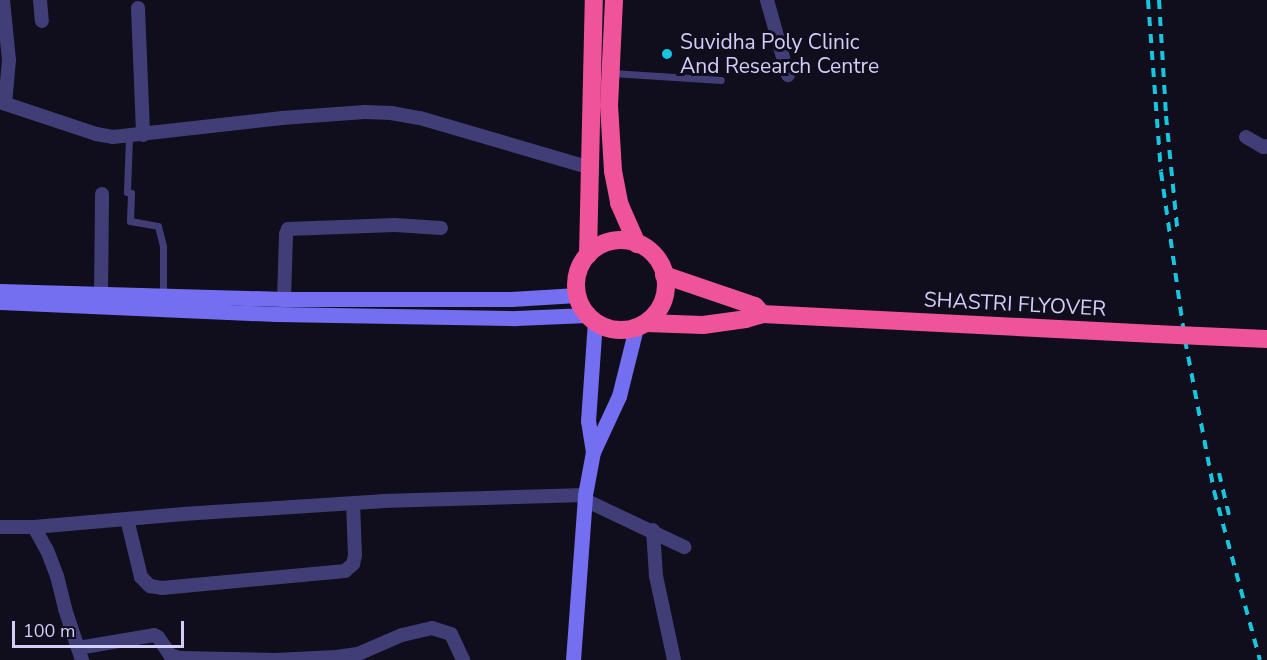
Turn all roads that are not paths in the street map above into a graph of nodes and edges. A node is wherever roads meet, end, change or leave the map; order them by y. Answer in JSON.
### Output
{"nodes":[{"id":1,"x":3,"y":0,"type":"edge"},
{"id":2,"x":40,"y":0,"type":"edge"},
{"id":3,"x":594,"y":0,"type":"edge"},
{"id":4,"x":614,"y":0,"type":"edge"},
{"id":5,"x":767,"y":0,"type":"edge"},
{"id":6,"x":138,"y":8,"type":"dead end"},
{"id":7,"x":42,"y":21,"type":"dead end"},
{"id":8,"x":611,"y":73,"type":"junction"},
{"id":9,"x":788,"y":75,"type":"dead end"},
{"id":10,"x":721,"y":80,"type":"dead end"},
{"id":11,"x":2,"y":103,"type":"edge"},
{"id":12,"x":136,"y":136,"type":"junction"},
{"id":13,"x":1246,"y":137,"type":"dead end"},
{"id":14,"x":1267,"y":147,"type":"edge"},
{"id":15,"x":588,"y":167,"type":"junction"},
{"id":16,"x":102,"y":194,"type":"dead end"},
{"id":17,"x":441,"y":228,"type":"dead end"},
{"id":18,"x":637,"y":244,"type":"junction"},
{"id":19,"x":588,"y":255,"type":"junction"},
{"id":20,"x":664,"y":275,"type":"junction"},
{"id":21,"x":0,"y":291,"type":"edge"},
{"id":22,"x":101,"y":294,"type":"junction"},
{"id":23,"x":577,"y":295,"type":"junction"},
{"id":24,"x":163,"y":296,"type":"junction"},
{"id":25,"x":284,"y":299,"type":"junction"},
{"id":26,"x":0,"y":302,"type":"edge"},
{"id":27,"x":762,"y":314,"type":"junction"},
{"id":28,"x":591,"y":318,"type":"junction"},
{"id":29,"x":641,"y":325,"type":"junction"},
{"id":30,"x":1267,"y":339,"type":"edge"},
{"id":31,"x":593,"y":452,"type":"junction"},
{"id":32,"x":585,"y":498,"type":"junction"},
{"id":33,"x":353,"y":504,"type":"junction"},
{"id":34,"x":127,"y":519,"type":"junction"},
{"id":35,"x":0,"y":527,"type":"edge"},
{"id":36,"x":34,"y":527,"type":"junction"},
{"id":37,"x":653,"y":530,"type":"junction"},
{"id":38,"x":684,"y":547,"type":"dead end"},
{"id":39,"x":80,"y":654,"type":"edge"},
{"id":40,"x":464,"y":660,"type":"edge"},
{"id":41,"x":573,"y":660,"type":"edge"},
{"id":42,"x":674,"y":660,"type":"edge"}],
"edges":[{"from":1,"to":11,"type":"street"},
{"from":2,"to":7,"type":"street"},
{"from":3,"to":15,"type":"highway"},
{"from":4,"to":8,"type":"highway"},
{"from":5,"to":9,"type":"street"},
{"from":6,"to":12,"type":"street"},
{"from":8,"to":10,"type":"lane"},
{"from":8,"to":18,"type":"highway"},
{"from":11,"to":12,"type":"street"},
{"from":12,"to":15,"type":"street"},
{"from":12,"to":24,"type":"lane"},
{"from":13,"to":14,"type":"street"},
{"from":15,"to":19,"type":"highway"},
{"from":16,"to":22,"type":"street"},
{"from":17,"to":25,"type":"street"},
{"from":18,"to":19,"type":"highway"},
{"from":18,"to":20,"type":"highway"},
{"from":19,"to":23,"type":"highway"},
{"from":20,"to":27,"type":"highway"},
{"from":20,"to":29,"type":"highway"},
{"from":21,"to":22,"type":"street"},
{"from":22,"to":24,"type":"street"},
{"from":23,"to":25,"type":"street"},
{"from":23,"to":28,"type":"highway"},
{"from":24,"to":25,"type":"street"},
{"from":26,"to":28,"type":"street"},
{"from":27,"to":29,"type":"highway"},
{"from":27,"to":30,"type":"highway","name":"SHASTRI FLYOVER","bridge":true},
{"from":28,"to":29,"type":"highway"},
{"from":28,"to":31,"type":"street"},
{"from":29,"to":31,"type":"street"},
{"from":31,"to":32,"type":"street"},
{"from":32,"to":33,"type":"street"},
{"from":32,"to":37,"type":"street"},
{"from":32,"to":41,"type":"street"},
{"from":33,"to":34,"type":"street"},
{"from":33,"to":34,"type":"street"},
{"from":34,"to":36,"type":"street"},
{"from":35,"to":36,"type":"street"},
{"from":36,"to":39,"type":"street"},
{"from":37,"to":38,"type":"street"},
{"from":37,"to":42,"type":"street"},
{"from":39,"to":40,"type":"street"}]}
